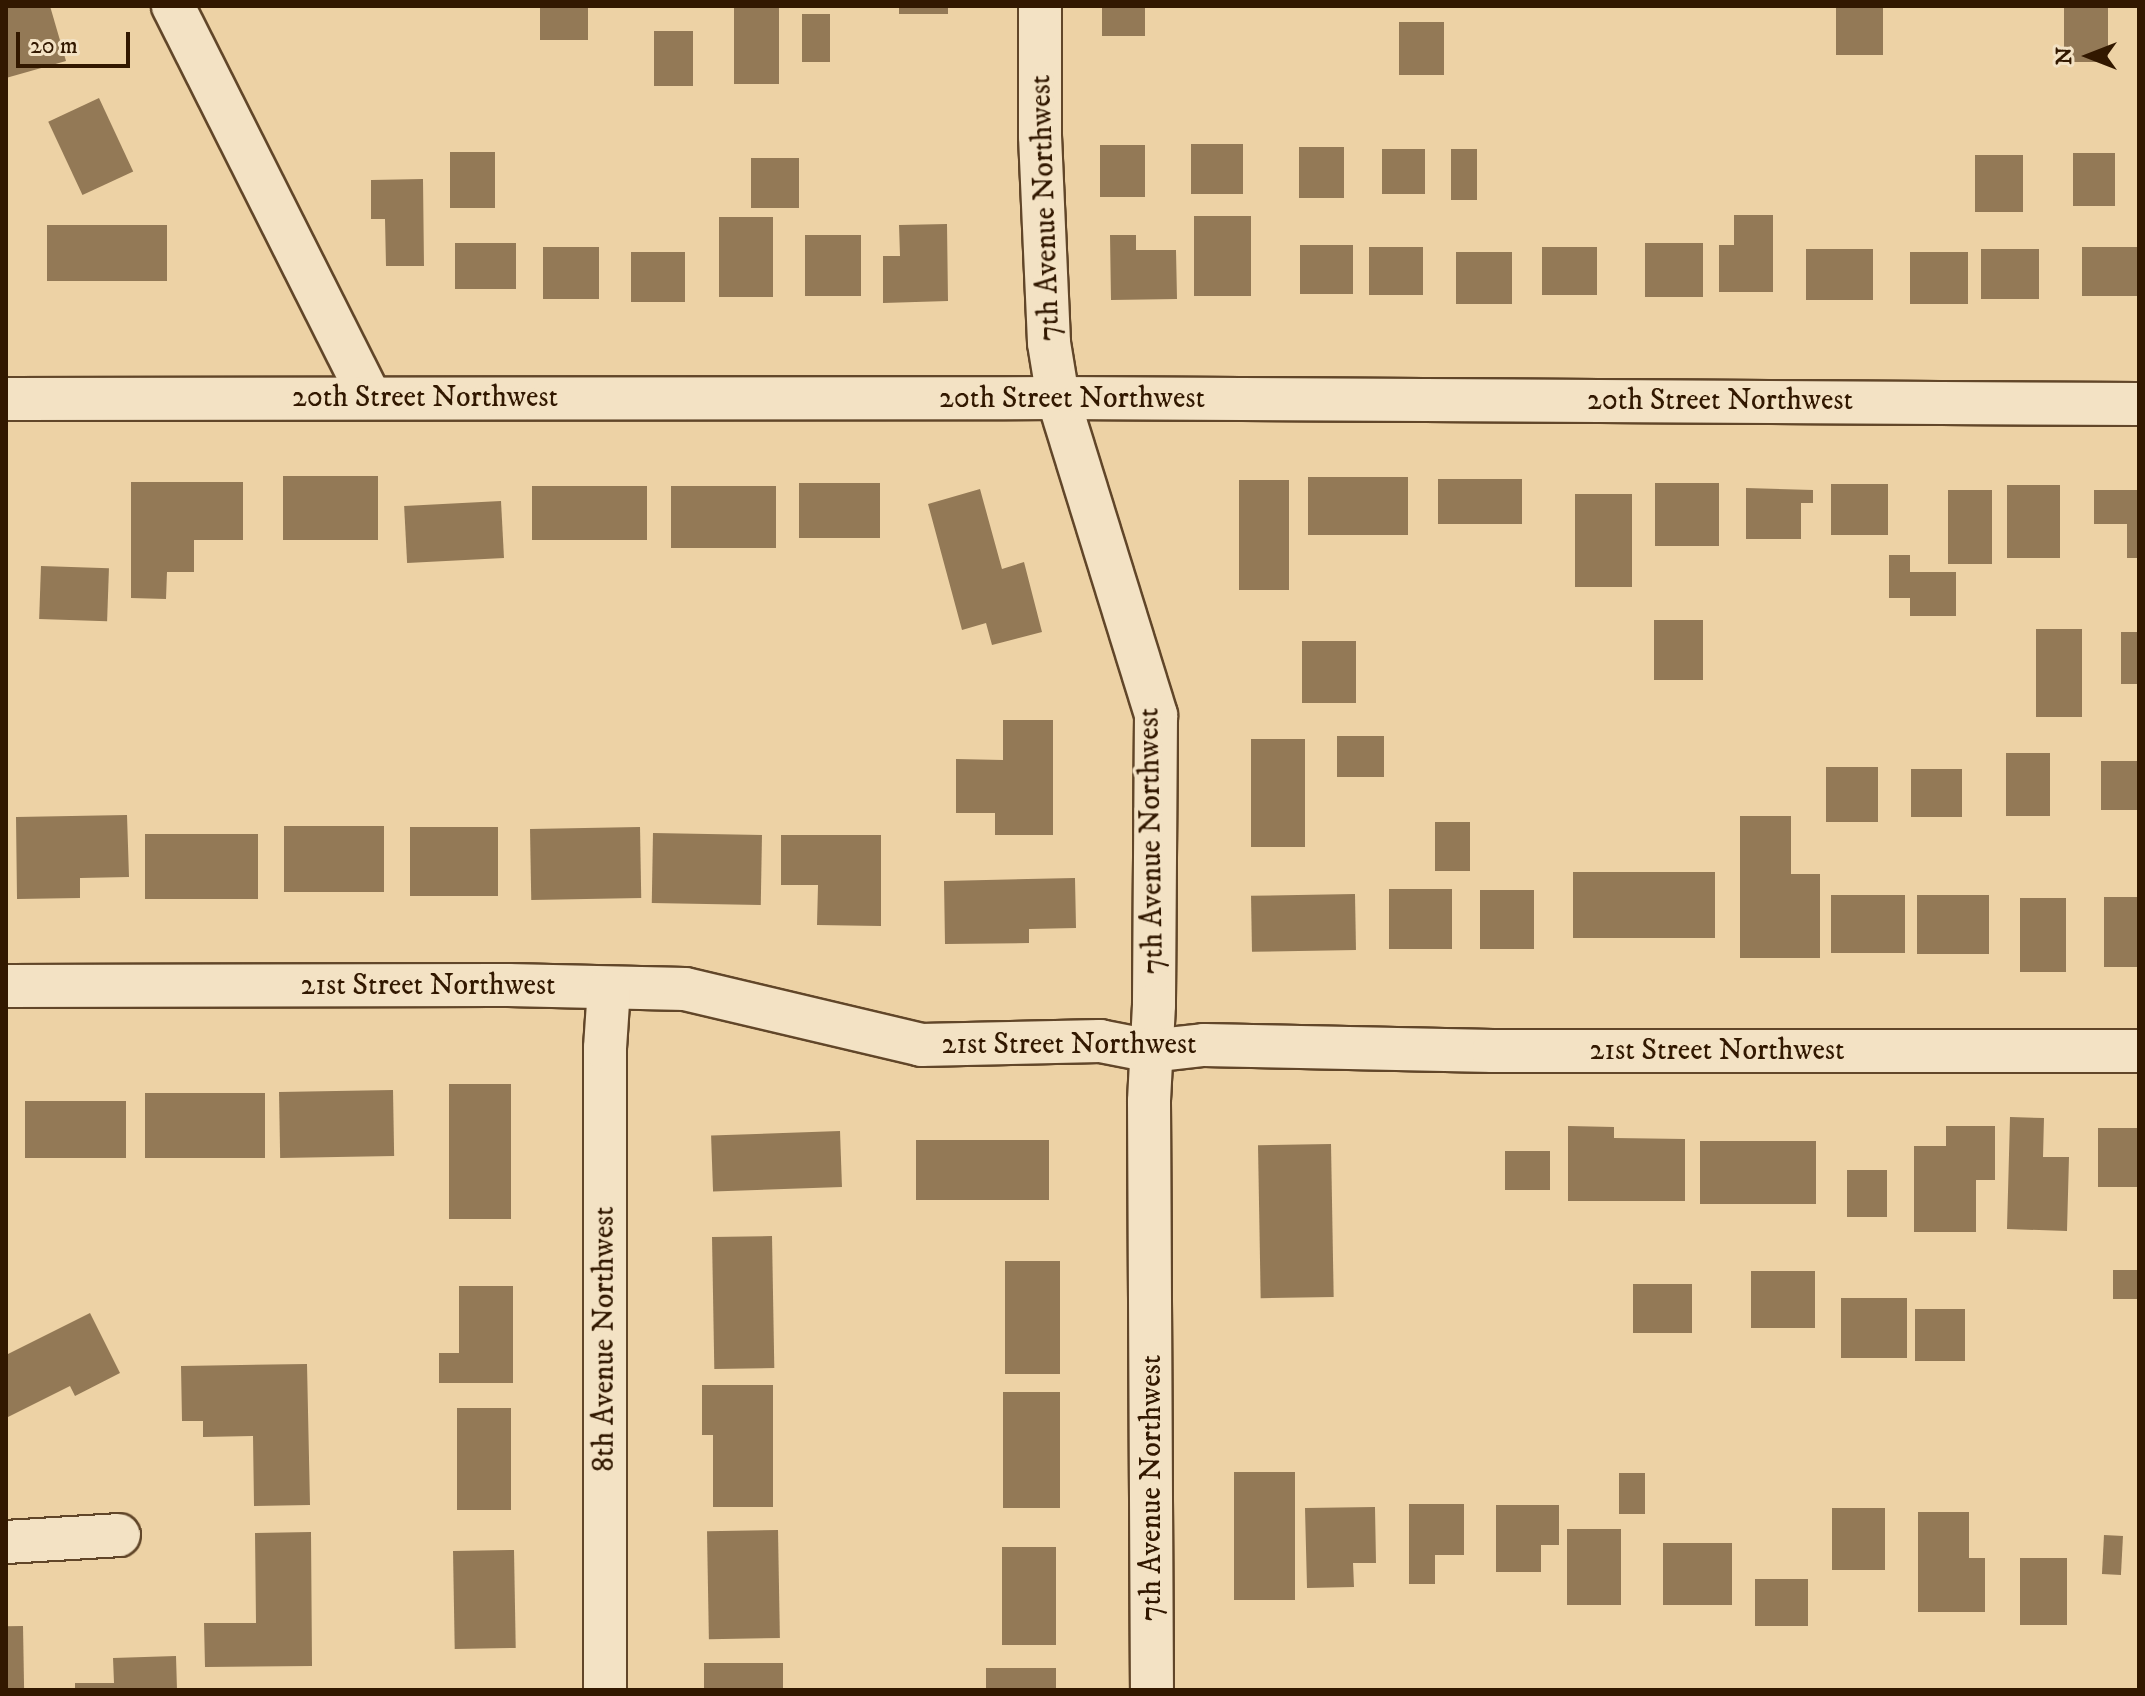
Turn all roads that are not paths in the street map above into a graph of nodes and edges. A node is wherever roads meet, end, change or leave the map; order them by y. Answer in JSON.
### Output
{"nodes":[{"id":1,"x":173,"y":6,"type":"edge"},
{"id":2,"x":1040,"y":6,"type":"edge"},
{"id":3,"x":370,"y":397,"type":"junction"},
{"id":4,"x":1058,"y":398,"type":"junction"},
{"id":5,"x":6,"y":399,"type":"edge"},
{"id":6,"x":2139,"y":404,"type":"edge"},
{"id":7,"x":6,"y":986,"type":"edge"},
{"id":8,"x":609,"y":988,"type":"junction"},
{"id":9,"x":1151,"y":1051,"type":"junction"},
{"id":10,"x":2139,"y":1051,"type":"edge"},
{"id":11,"x":119,"y":1535,"type":"dead end"},
{"id":12,"x":6,"y":1542,"type":"edge"},
{"id":13,"x":605,"y":1690,"type":"edge"},
{"id":14,"x":1152,"y":1690,"type":"edge"}],
"edges":[{"from":1,"to":3,"type":"street"},
{"from":2,"to":4,"type":"street","name":"7th Avenue Northwest"},
{"from":3,"to":4,"type":"street","name":"20th Street Northwest"},
{"from":3,"to":5,"type":"street","name":"20th Street Northwest"},
{"from":4,"to":6,"type":"street","name":"20th Street Northwest"},
{"from":4,"to":9,"type":"street","name":"7th Avenue Northwest"},
{"from":7,"to":8,"type":"street","name":"21st Street Northwest"},
{"from":8,"to":9,"type":"street","name":"21st Street Northwest"},
{"from":8,"to":13,"type":"street","name":"8th Avenue Northwest"},
{"from":9,"to":10,"type":"street","name":"21st Street Northwest"},
{"from":9,"to":14,"type":"street","name":"7th Avenue Northwest"},
{"from":11,"to":12,"type":"street"}]}
